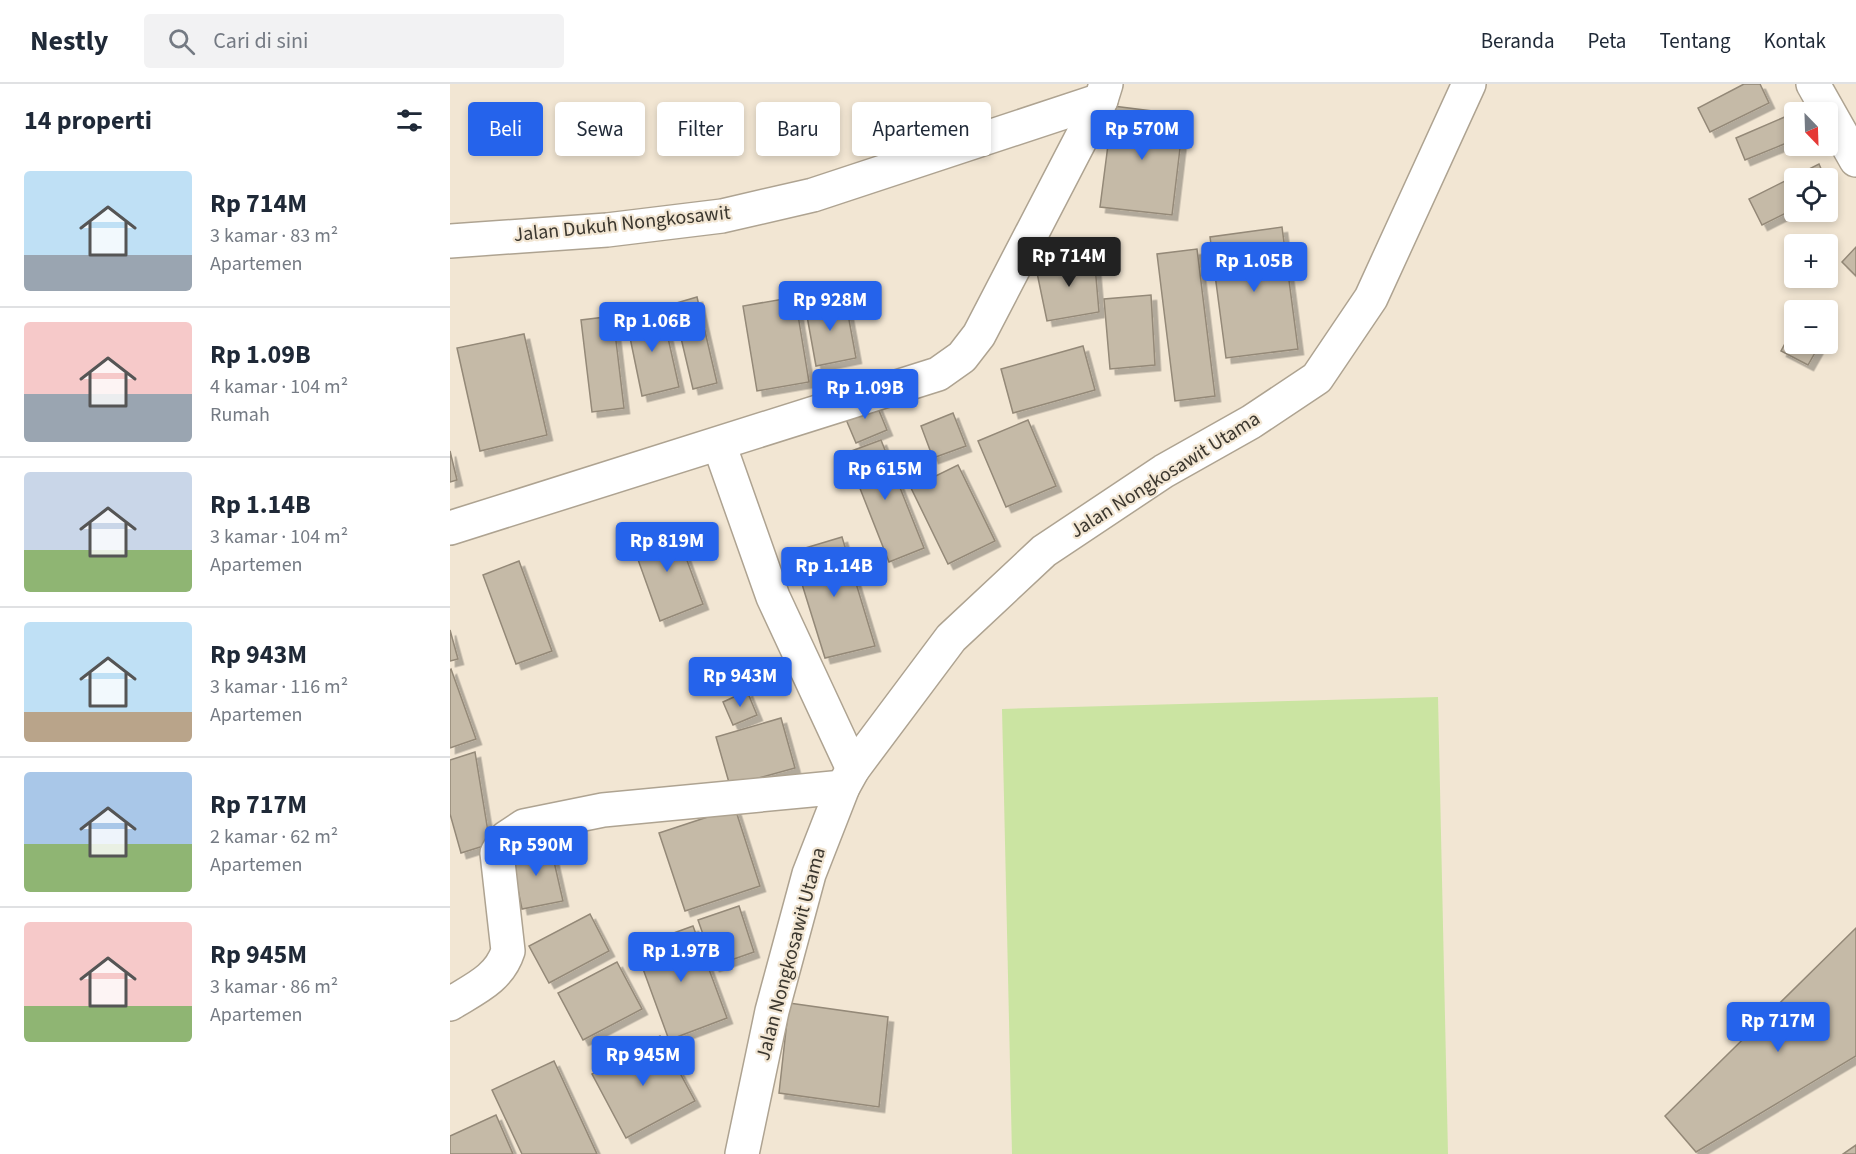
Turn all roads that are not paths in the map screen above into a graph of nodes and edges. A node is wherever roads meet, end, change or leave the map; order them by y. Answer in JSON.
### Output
{"nodes":[{"id":1,"x":1469,"y":84,"type":"edge"},
{"id":2,"x":1814,"y":84,"type":"edge"},
{"id":3,"x":1104,"y":92,"type":"edge"},
{"id":4,"x":1856,"y":160,"type":"edge"},
{"id":5,"x":450,"y":240,"type":"edge"},
{"id":6,"x":719,"y":444,"type":"junction"},
{"id":7,"x":450,"y":528,"type":"edge"},
{"id":8,"x":848,"y":778,"type":"junction"},
{"id":9,"x":450,"y":1004,"type":"edge"},
{"id":10,"x":742,"y":1154,"type":"edge"}],
"edges":[{"from":1,"to":8,"type":"street","name":"Jalan Nongkosawit Utama"},
{"from":2,"to":4,"type":"street"},
{"from":3,"to":5,"type":"street","name":"Jalan Dukuh Nongkosawit"},
{"from":3,"to":6,"type":"street","name":"Jalan Dukuh Nongkosawit"},
{"from":6,"to":7,"type":"street","name":"Jalan Dukuh Nongkosawit"},
{"from":6,"to":8,"type":"street"},
{"from":8,"to":9,"type":"street"},
{"from":8,"to":10,"type":"street","name":"Jalan Nongkosawit Utama"}]}
